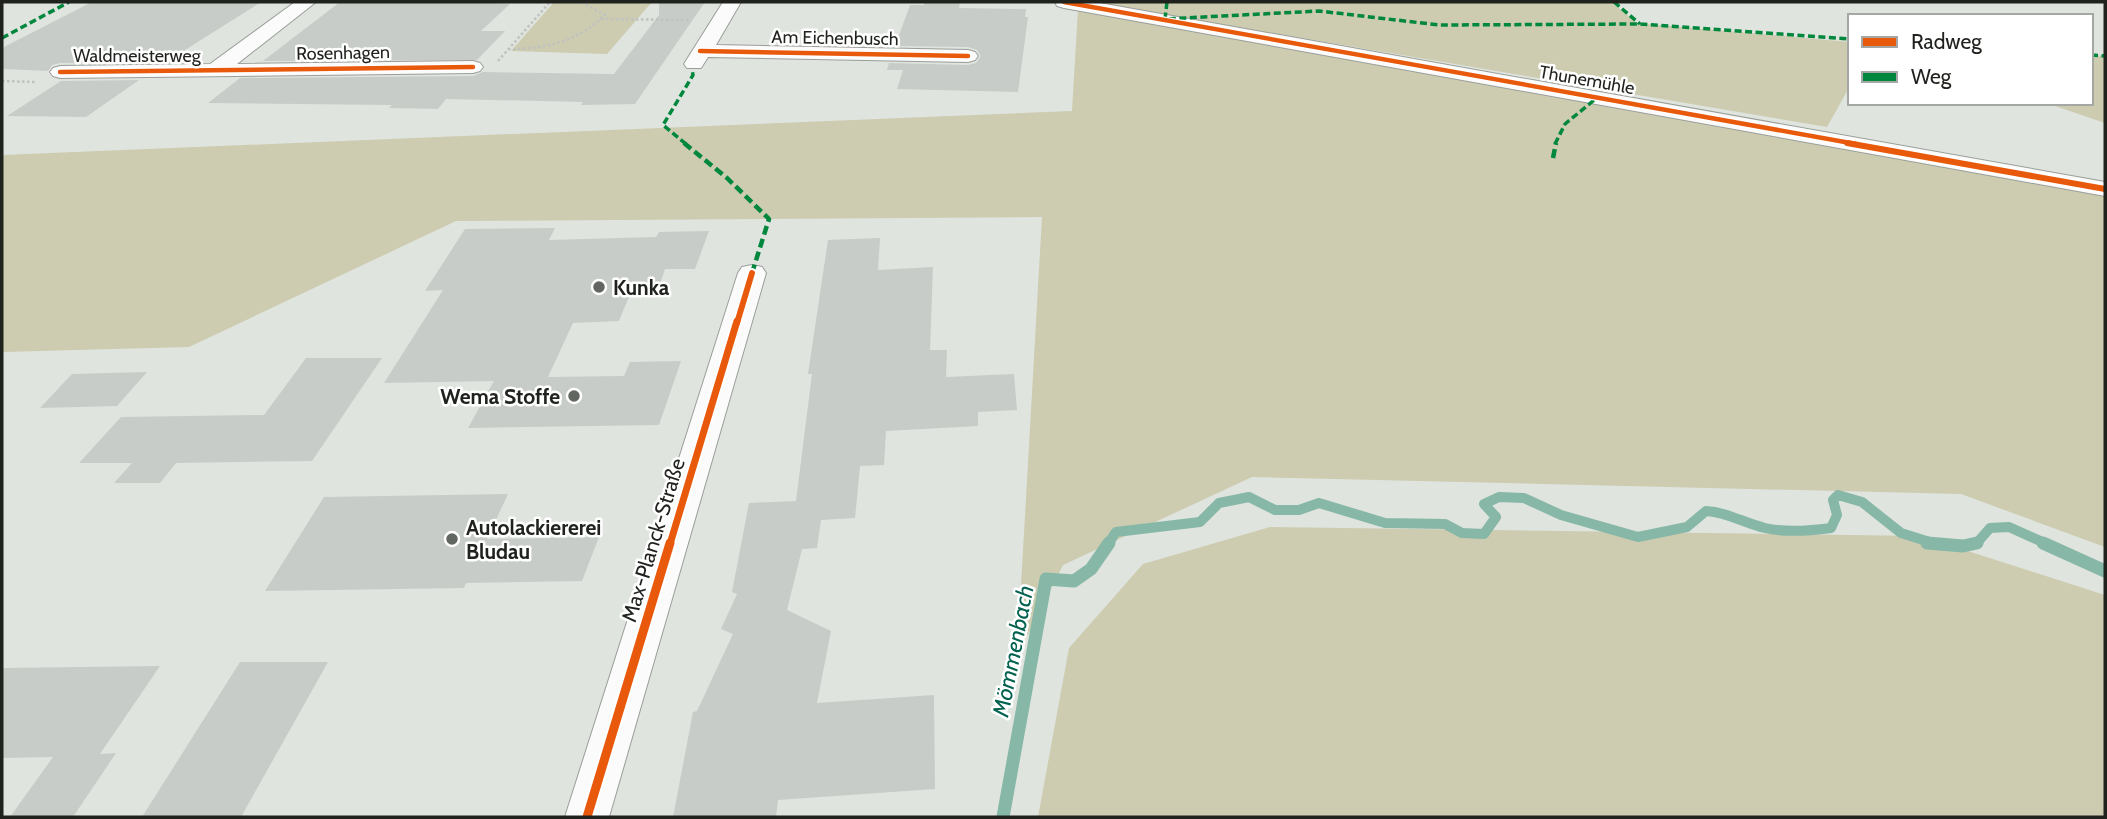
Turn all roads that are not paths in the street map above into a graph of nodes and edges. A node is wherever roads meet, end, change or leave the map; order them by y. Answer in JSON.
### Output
{"nodes":[{"id":1,"x":307,"y":2,"type":"edge"},
{"id":2,"x":732,"y":2,"type":"edge"},
{"id":3,"x":1064,"y":2,"type":"edge"},
{"id":4,"x":968,"y":56,"type":"dead end"},
{"id":5,"x":473,"y":67,"type":"road end"},
{"id":6,"x":214,"y":71,"type":"junction"},
{"id":7,"x":60,"y":72,"type":"dead end"},
{"id":8,"x":2105,"y":190,"type":"edge"},
{"id":9,"x":752,"y":273,"type":"dead end"},
{"id":10,"x":587,"y":817,"type":"edge"}],
"edges":[{"from":1,"to":6,"type":"street","name":"Rosenhagen"},
{"from":2,"to":4,"type":"street","name":"Am Eichenbusch"},
{"from":3,"to":8,"type":"street","name":"Thunemühle"},
{"from":5,"to":6,"type":"street","name":"Rosenhagen"},
{"from":6,"to":7,"type":"street","name":"Waldmeisterweg"},
{"from":9,"to":10,"type":"street","name":"Max-Planck-Straße"}]}
